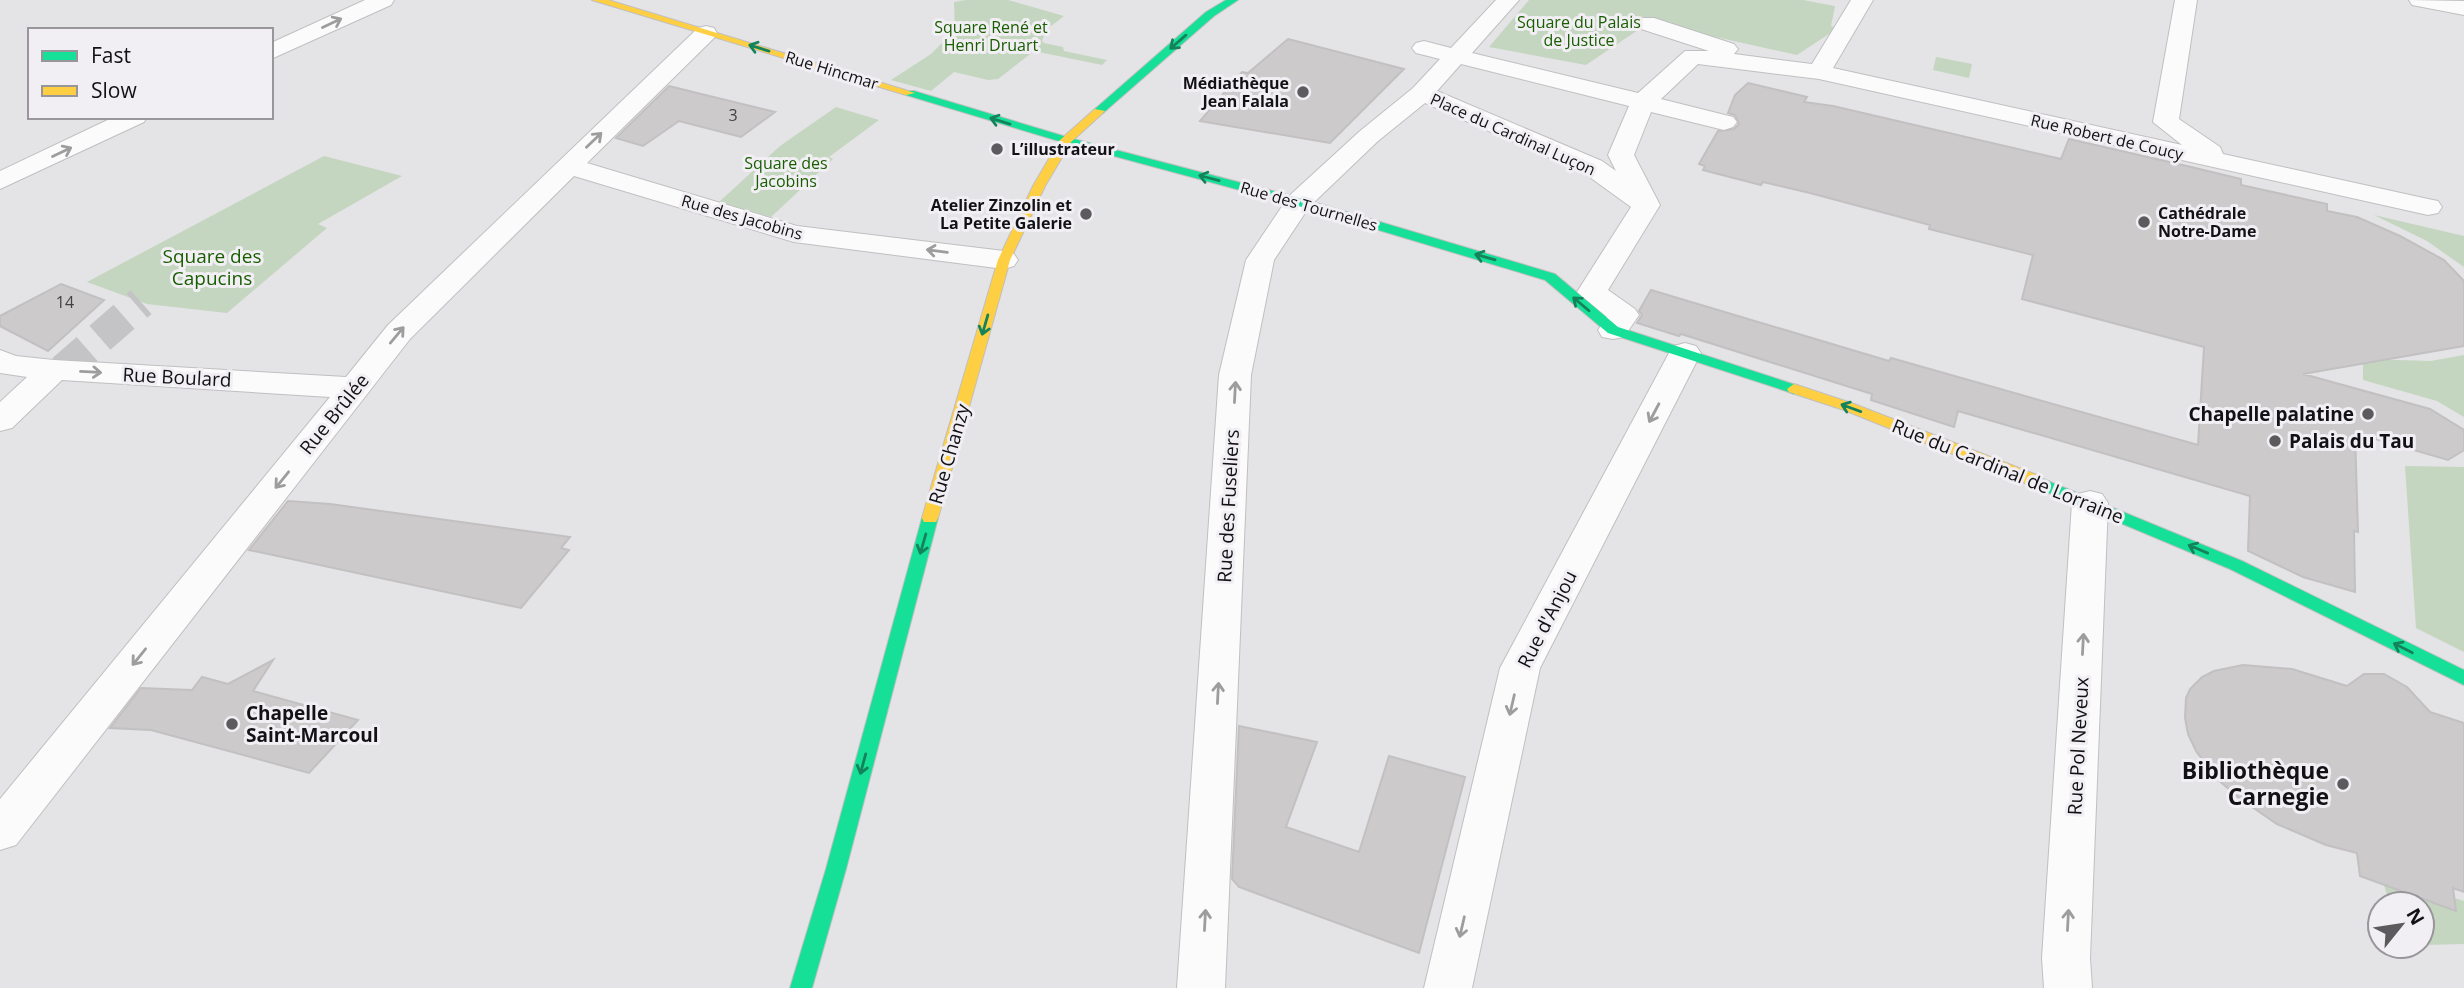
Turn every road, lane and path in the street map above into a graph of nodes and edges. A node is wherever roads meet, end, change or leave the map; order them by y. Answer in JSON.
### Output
{"nodes":[{"id":1,"x":383,"y":0,"type":"edge"},
{"id":2,"x":597,"y":0,"type":"edge"},
{"id":3,"x":1232,"y":0,"type":"edge"},
{"id":4,"x":1508,"y":0,"type":"edge"},
{"id":5,"x":2186,"y":0,"type":"edge"},
{"id":6,"x":2420,"y":0,"type":"edge"},
{"id":7,"x":2464,"y":8,"type":"edge"},
{"id":8,"x":1857,"y":10,"type":"edge"},
{"id":9,"x":1646,"y":23,"type":"dead end"},
{"id":10,"x":706,"y":33,"type":"junction"},
{"id":11,"x":1424,"y":48,"type":"dead end"},
{"id":12,"x":273,"y":51,"type":"edge"},
{"id":13,"x":1457,"y":56,"type":"junction"},
{"id":14,"x":1786,"y":68,"type":"junction"},
{"id":15,"x":1819,"y":72,"type":"junction"},
{"id":16,"x":1422,"y":93,"type":"junction"},
{"id":17,"x":1643,"y":102,"type":"junction"},
{"id":18,"x":131,"y":119,"type":"edge"},
{"id":19,"x":1724,"y":122,"type":"dead end"},
{"id":20,"x":1066,"y":140,"type":"junction"},
{"id":21,"x":2225,"y":163,"type":"junction"},
{"id":22,"x":568,"y":166,"type":"junction"},
{"id":23,"x":0,"y":181,"type":"edge"},
{"id":24,"x":1299,"y":202,"type":"junction"},
{"id":25,"x":1646,"y":205,"type":"junction"},
{"id":26,"x":2428,"y":207,"type":"dead end"},
{"id":27,"x":1004,"y":260,"type":"junction"},
{"id":28,"x":1550,"y":277,"type":"joint"},
{"id":29,"x":1613,"y":330,"type":"junction"},
{"id":30,"x":1685,"y":353,"type":"junction"},
{"id":31,"x":0,"y":360,"type":"edge"},
{"id":32,"x":54,"y":370,"type":"junction"},
{"id":33,"x":355,"y":388,"type":"junction"},
{"id":34,"x":0,"y":421,"type":"edge"},
{"id":35,"x":2090,"y":503,"type":"junction"},
{"id":36,"x":2464,"y":678,"type":"edge"},
{"id":37,"x":0,"y":831,"type":"edge"},
{"id":38,"x":801,"y":988,"type":"edge"},
{"id":39,"x":1201,"y":988,"type":"edge"},
{"id":40,"x":1448,"y":988,"type":"edge"},
{"id":41,"x":2068,"y":988,"type":"edge"}],
"edges":[{"from":12,"to":1,"type":"street","one_way":true},
{"from":2,"to":10,"type":"street","name":"Rue Hincmar"},
{"from":3,"to":20,"type":"street","name":"Rue Chanzy","one_way":true},
{"from":4,"to":13,"type":"street","name":"Place du Cardinal Luçon"},
{"from":5,"to":21,"type":"street"},
{"from":6,"to":7,"type":"street"},
{"from":8,"to":15,"type":"street"},
{"from":9,"to":14,"type":"street"},
{"from":20,"to":10,"type":"street","name":"Rue Hincmar","one_way":true},
{"from":22,"to":10,"type":"street","name":"Rue Brûlée","one_way":true},
{"from":11,"to":13,"type":"street"},
{"from":13,"to":16,"type":"street","name":"Place du Cardinal Luçon"},
{"from":13,"to":17,"type":"street"},
{"from":14,"to":15,"type":"street","name":"Rue Robert de Coucy"},
{"from":14,"to":17,"type":"street","name":"Place du Cardinal Luçon"},
{"from":15,"to":21,"type":"street","name":"Rue Robert de Coucy"},
{"from":16,"to":24,"type":"street","name":"Rue des Fuseliers"},
{"from":16,"to":25,"type":"street","name":"Place du Cardinal Luçon"},
{"from":17,"to":19,"type":"street"},
{"from":17,"to":25,"type":"street","name":"Place du Cardinal Luçon"},
{"from":23,"to":18,"type":"street","one_way":true},
{"from":24,"to":20,"type":"street","name":"Rue des Tournelles","one_way":true},
{"from":20,"to":27,"type":"street","name":"Rue Chanzy"},
{"from":21,"to":26,"type":"street","name":"Rue Robert de Coucy"},
{"from":27,"to":22,"type":"street","name":"Rue des Jacobins","one_way":true},
{"from":33,"to":22,"type":"street","name":"Rue Brûlée","one_way":true},
{"from":28,"to":24,"type":"street","name":"Rue des Tournelles","one_way":true},
{"from":39,"to":24,"type":"street","name":"Rue des Fuseliers","one_way":true},
{"from":25,"to":29,"type":"street"},
{"from":27,"to":38,"type":"street","name":"Rue Chanzy","one_way":true},
{"from":29,"to":28,"type":"street","name":"Rue du Cardinal de Lorraine","one_way":true},
{"from":29,"to":30,"type":"street","name":"Rue du Cardinal de Lorraine"},
{"from":35,"to":30,"type":"street","name":"Rue du Cardinal de Lorraine","one_way":true},
{"from":30,"to":40,"type":"street","name":"Rue d'Anjou","one_way":true},
{"from":31,"to":32,"type":"street","name":"Rue Boulard"},
{"from":32,"to":33,"type":"street","name":"Rue Boulard","one_way":true},
{"from":32,"to":34,"type":"street"},
{"from":33,"to":37,"type":"street","name":"Rue Brûlée","one_way":true},
{"from":36,"to":35,"type":"street","name":"Rue du Cardinal de Lorraine","one_way":true},
{"from":41,"to":35,"type":"street","name":"Rue Pol Neveux","one_way":true}]}
